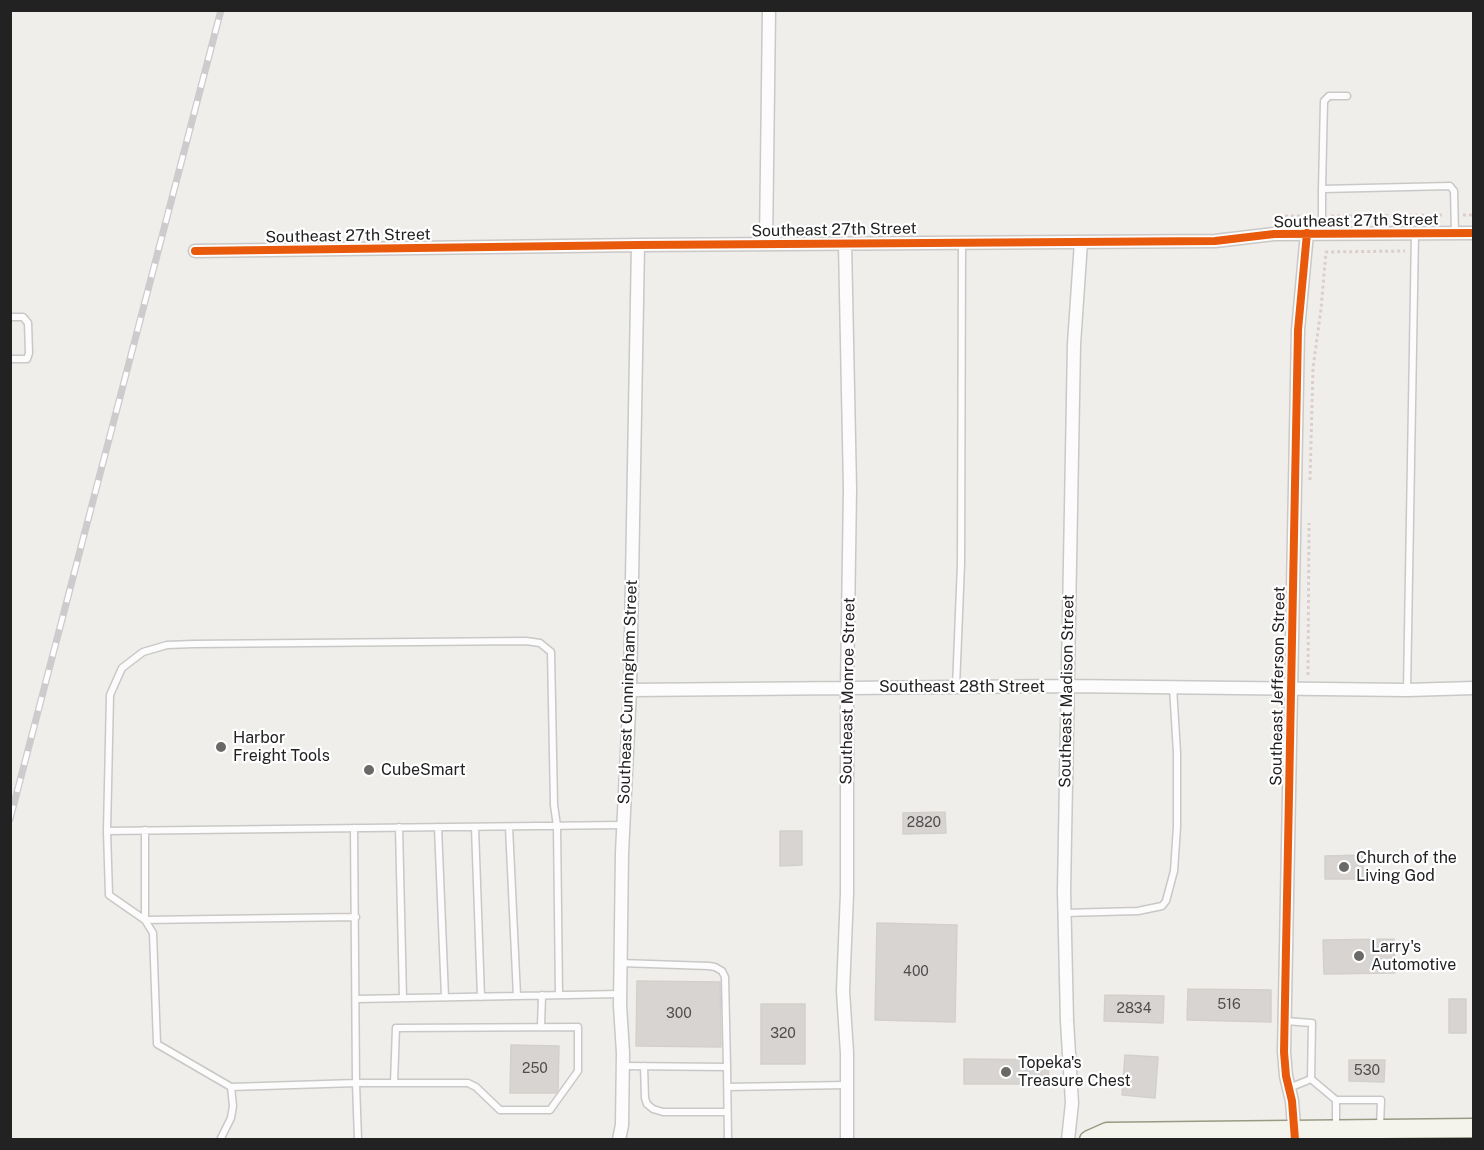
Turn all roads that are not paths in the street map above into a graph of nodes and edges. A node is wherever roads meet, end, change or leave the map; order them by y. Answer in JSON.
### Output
{"nodes":[{"id":1,"x":769,"y":10,"type":"edge"},
{"id":2,"x":1347,"y":96,"type":"dead end"},
{"id":3,"x":1322,"y":189,"type":"junction"},
{"id":4,"x":1307,"y":233,"type":"junction"},
{"id":5,"x":1322,"y":233,"type":"junction"},
{"id":6,"x":1415,"y":233,"type":"junction"},
{"id":7,"x":1455,"y":233,"type":"junction"},
{"id":8,"x":1473,"y":233,"type":"edge"},
{"id":9,"x":1081,"y":242,"type":"junction"},
{"id":10,"x":845,"y":243,"type":"junction"},
{"id":11,"x":962,"y":243,"type":"junction"},
{"id":12,"x":766,"y":244,"type":"junction"},
{"id":13,"x":638,"y":245,"type":"junction"},
{"id":14,"x":195,"y":251,"type":"dead end"},
{"id":15,"x":10,"y":317,"type":"edge"},
{"id":16,"x":10,"y":359,"type":"edge"},
{"id":17,"x":1068,"y":686,"type":"junction"},
{"id":18,"x":847,"y":687,"type":"junction"},
{"id":19,"x":956,"y":687,"type":"junction"},
{"id":20,"x":1173,"y":687,"type":"junction"},
{"id":21,"x":1473,"y":688,"type":"edge"},
{"id":22,"x":1291,"y":689,"type":"junction"},
{"id":23,"x":630,"y":690,"type":"junction"},
{"id":24,"x":1407,"y":690,"type":"junction"},
{"id":25,"x":623,"y":825,"type":"junction"},
{"id":26,"x":557,"y":826,"type":"junction"},
{"id":27,"x":399,"y":827,"type":"junction"},
{"id":28,"x":438,"y":827,"type":"junction"},
{"id":29,"x":475,"y":827,"type":"junction"},
{"id":30,"x":509,"y":827,"type":"junction"},
{"id":31,"x":354,"y":828,"type":"junction"},
{"id":32,"x":145,"y":830,"type":"junction"},
{"id":33,"x":107,"y":831,"type":"junction"},
{"id":34,"x":1064,"y":913,"type":"junction"},
{"id":35,"x":356,"y":917,"type":"junction"},
{"id":36,"x":146,"y":920,"type":"junction"},
{"id":37,"x":620,"y":963,"type":"junction"},
{"id":38,"x":620,"y":994,"type":"junction"},
{"id":39,"x":543,"y":995,"type":"junction"},
{"id":40,"x":558,"y":995,"type":"junction"},
{"id":41,"x":517,"y":996,"type":"junction"},
{"id":42,"x":445,"y":997,"type":"junction"},
{"id":43,"x":481,"y":997,"type":"junction"},
{"id":44,"x":403,"y":998,"type":"junction"},
{"id":45,"x":357,"y":999,"type":"junction"},
{"id":46,"x":1284,"y":1021,"type":"junction"},
{"id":47,"x":541,"y":1027,"type":"junction"},
{"id":48,"x":623,"y":1065,"type":"junction"},
{"id":49,"x":644,"y":1065,"type":"junction"},
{"id":50,"x":727,"y":1067,"type":"junction"},
{"id":51,"x":1311,"y":1079,"type":"junction"},
{"id":52,"x":356,"y":1083,"type":"junction"},
{"id":53,"x":394,"y":1083,"type":"junction"},
{"id":54,"x":847,"y":1085,"type":"junction"},
{"id":55,"x":231,"y":1087,"type":"junction"},
{"id":56,"x":727,"y":1087,"type":"junction"},
{"id":57,"x":1289,"y":1088,"type":"junction"},
{"id":58,"x":1336,"y":1100,"type":"junction"},
{"id":59,"x":728,"y":1112,"type":"junction"},
{"id":60,"x":1473,"y":1128,"type":"edge"},
{"id":61,"x":1336,"y":1129,"type":"junction"},
{"id":62,"x":1380,"y":1129,"type":"junction"},
{"id":63,"x":1295,"y":1135,"type":"edge"},
{"id":64,"x":220,"y":1140,"type":"edge"},
{"id":65,"x":358,"y":1140,"type":"edge"},
{"id":66,"x":619,"y":1140,"type":"edge"},
{"id":67,"x":728,"y":1140,"type":"edge"},
{"id":68,"x":847,"y":1140,"type":"edge"},
{"id":69,"x":1068,"y":1140,"type":"edge"},
{"id":70,"x":1089,"y":1140,"type":"edge"}],
"edges":[{"from":1,"to":12,"type":"street"},
{"from":2,"to":3,"type":"lane"},
{"from":3,"to":5,"type":"lane"},
{"from":3,"to":7,"type":"lane"},
{"from":4,"to":5,"type":"street","name":"Southeast 27th Street"},
{"from":4,"to":9,"type":"street","name":"Southeast 27th Street"},
{"from":4,"to":22,"type":"street","name":"Southeast Jefferson Street"},
{"from":5,"to":6,"type":"street","name":"Southeast 27th Street"},
{"from":6,"to":7,"type":"street","name":"Southeast 27th Street"},
{"from":6,"to":24,"type":"lane"},
{"from":7,"to":8,"type":"street","name":"Southeast 27th Street"},
{"from":9,"to":11,"type":"street","name":"Southeast 27th Street"},
{"from":9,"to":17,"type":"street","name":"Southeast Madison Street"},
{"from":10,"to":11,"type":"street","name":"Southeast 27th Street"},
{"from":10,"to":12,"type":"street","name":"Southeast 27th Street"},
{"from":10,"to":18,"type":"street","name":"Southeast Monroe Street"},
{"from":11,"to":19,"type":"lane"},
{"from":12,"to":13,"type":"street","name":"Southeast 27th Street"},
{"from":13,"to":14,"type":"street","name":"Southeast 27th Street"},
{"from":13,"to":23,"type":"street","name":"Southeast Cunningham Street"},
{"from":15,"to":16,"type":"lane"},
{"from":17,"to":19,"type":"street","name":"Southeast 28th Street"},
{"from":17,"to":20,"type":"street","name":"Southeast 28th Street"},
{"from":17,"to":34,"type":"street","name":"Southeast Madison Street"},
{"from":18,"to":19,"type":"street","name":"Southeast 28th Street"},
{"from":18,"to":23,"type":"street","name":"Southeast 28th Street"},
{"from":18,"to":54,"type":"street","name":"Southeast Monroe Street"},
{"from":20,"to":22,"type":"street","name":"Southeast 28th Street"},
{"from":20,"to":34,"type":"lane"},
{"from":21,"to":24,"type":"street","name":"Southeast 28th Street"},
{"from":22,"to":24,"type":"street","name":"Southeast 28th Street"},
{"from":22,"to":46,"type":"street","name":"Southeast Jefferson Street"},
{"from":23,"to":25,"type":"street","name":"Southeast Cunningham Street"},
{"from":25,"to":26,"type":"lane"},
{"from":25,"to":37,"type":"street","name":"Southeast Cunningham Street"},
{"from":26,"to":30,"type":"lane"},
{"from":26,"to":33,"type":"lane"},
{"from":26,"to":40,"type":"lane"},
{"from":27,"to":28,"type":"lane"},
{"from":27,"to":31,"type":"lane"},
{"from":27,"to":44,"type":"lane"},
{"from":28,"to":29,"type":"lane"},
{"from":28,"to":42,"type":"lane"},
{"from":29,"to":30,"type":"lane"},
{"from":29,"to":43,"type":"lane"},
{"from":30,"to":41,"type":"lane"},
{"from":31,"to":32,"type":"lane"},
{"from":31,"to":35,"type":"lane"},
{"from":32,"to":33,"type":"lane"},
{"from":32,"to":36,"type":"lane"},
{"from":33,"to":36,"type":"lane"},
{"from":34,"to":69,"type":"street","name":"Southeast Madison Street"},
{"from":35,"to":36,"type":"lane"},
{"from":35,"to":45,"type":"lane"},
{"from":36,"to":55,"type":"lane"},
{"from":37,"to":38,"type":"street","name":"Southeast Cunningham Street"},
{"from":37,"to":50,"type":"lane"},
{"from":38,"to":40,"type":"lane"},
{"from":38,"to":48,"type":"street","name":"Southeast Cunningham Street"},
{"from":39,"to":40,"type":"lane"},
{"from":39,"to":41,"type":"lane"},
{"from":39,"to":47,"type":"lane"},
{"from":41,"to":43,"type":"lane"},
{"from":42,"to":43,"type":"lane"},
{"from":42,"to":44,"type":"lane"},
{"from":44,"to":45,"type":"lane"},
{"from":45,"to":52,"type":"lane"},
{"from":46,"to":51,"type":"lane"},
{"from":46,"to":57,"type":"street","name":"Southeast Jefferson Street"},
{"from":47,"to":53,"type":"lane"},
{"from":47,"to":53,"type":"lane"},
{"from":48,"to":49,"type":"lane"},
{"from":48,"to":66,"type":"street","name":"Southeast Cunningham Street"},
{"from":49,"to":50,"type":"lane"},
{"from":49,"to":59,"type":"lane"},
{"from":50,"to":56,"type":"lane"},
{"from":51,"to":57,"type":"lane"},
{"from":51,"to":58,"type":"lane"},
{"from":52,"to":53,"type":"lane"},
{"from":52,"to":55,"type":"lane"},
{"from":52,"to":65,"type":"lane"},
{"from":54,"to":56,"type":"lane"},
{"from":54,"to":68,"type":"street","name":"Southeast Monroe Street"},
{"from":55,"to":64,"type":"lane"},
{"from":56,"to":59,"type":"lane"},
{"from":57,"to":63,"type":"street","name":"Southeast Jefferson Street"},
{"from":58,"to":61,"type":"lane"},
{"from":58,"to":62,"type":"lane"},
{"from":59,"to":67,"type":"lane"},
{"from":60,"to":62,"type":"main road"},
{"from":61,"to":62,"type":"main road"},
{"from":61,"to":63,"type":"main road"},
{"from":63,"to":70,"type":"main road"}]}
